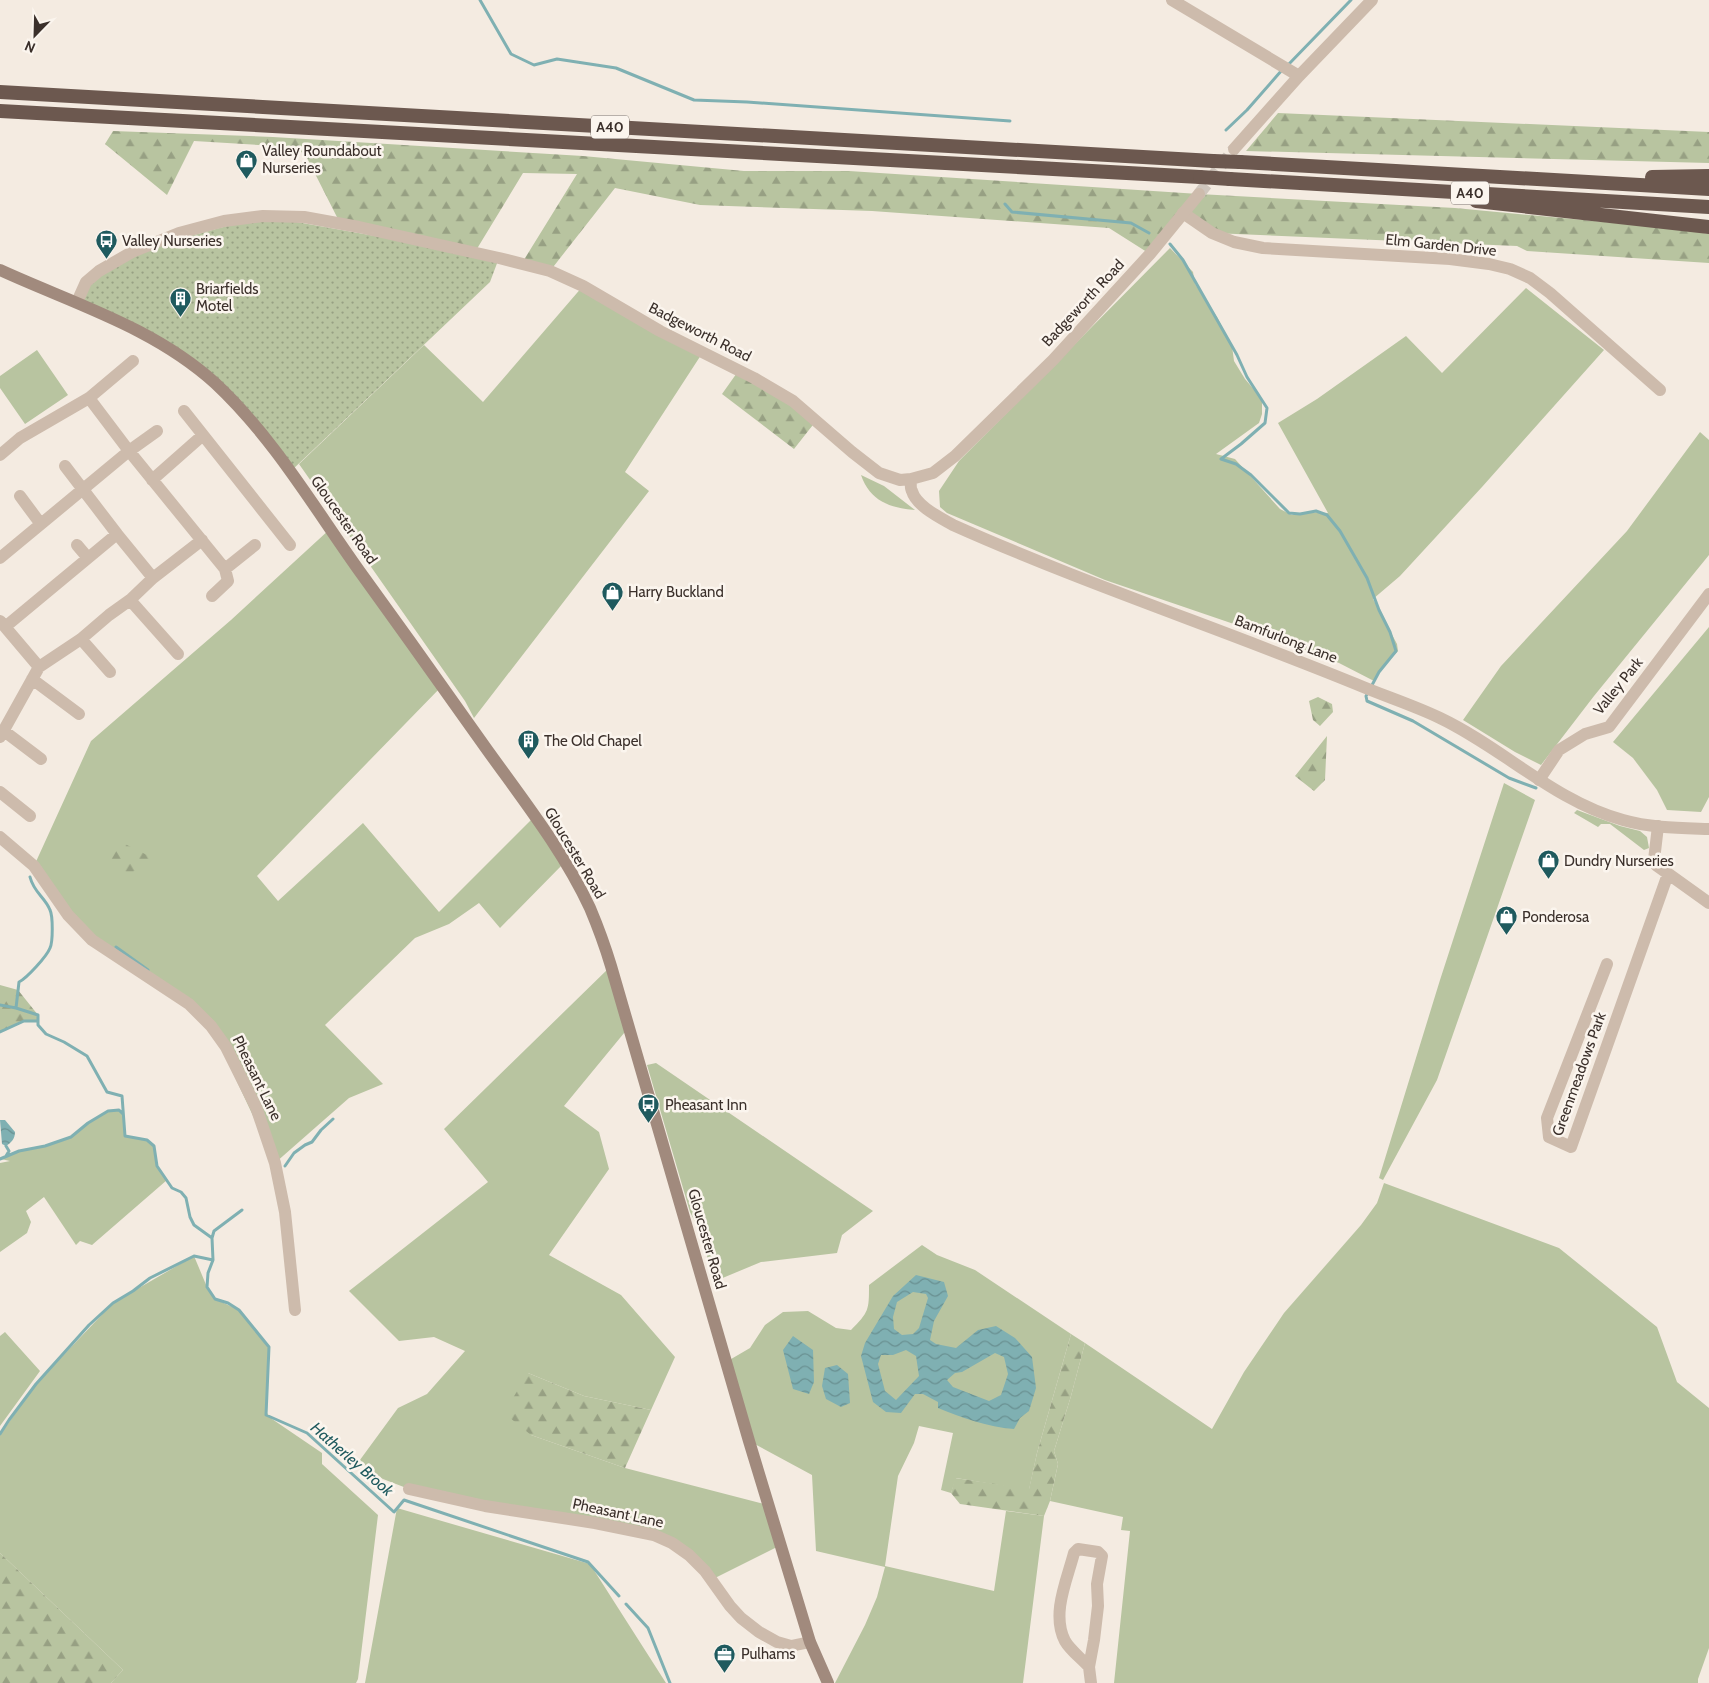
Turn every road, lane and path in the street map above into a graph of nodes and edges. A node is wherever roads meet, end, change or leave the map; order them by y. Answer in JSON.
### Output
{"nodes":[{"id":1,"x":1172,"y":0,"type":"edge"},
{"id":2,"x":1372,"y":0,"type":"edge"},
{"id":3,"x":1299,"y":76,"type":"junction"},
{"id":4,"x":0,"y":92,"type":"edge"},
{"id":5,"x":0,"y":111,"type":"edge"},
{"id":6,"x":1234,"y":148,"type":"tunnel mouth"},
{"id":7,"x":1709,"y":176,"type":"edge"},
{"id":8,"x":1527,"y":178,"type":"junction"},
{"id":9,"x":1341,"y":185,"type":"junction"},
{"id":10,"x":1709,"y":189,"type":"edge"},
{"id":11,"x":1200,"y":194,"type":"tunnel mouth"},
{"id":12,"x":1709,"y":207,"type":"edge"},
{"id":13,"x":1183,"y":213,"type":"junction"},
{"id":14,"x":1709,"y":227,"type":"edge"},
{"id":15,"x":0,"y":270,"type":"edge"},
{"id":16,"x":77,"y":302,"type":"junction"},
{"id":17,"x":133,"y":361,"type":"dead end"},
{"id":18,"x":1660,"y":390,"type":"dead end"},
{"id":19,"x":89,"y":398,"type":"junction"},
{"id":20,"x":184,"y":411,"type":"dead end"},
{"id":21,"x":157,"y":431,"type":"dead end"},
{"id":22,"x":203,"y":435,"type":"junction"},
{"id":23,"x":128,"y":451,"type":"junction"},
{"id":24,"x":0,"y":455,"type":"edge"},
{"id":25,"x":65,"y":466,"type":"dead end"},
{"id":26,"x":911,"y":479,"type":"junction"},
{"id":27,"x":152,"y":480,"type":"junction"},
{"id":28,"x":83,"y":490,"type":"junction"},
{"id":29,"x":20,"y":496,"type":"dead end"},
{"id":30,"x":40,"y":523,"type":"junction"},
{"id":31,"x":117,"y":534,"type":"junction"},
{"id":32,"x":202,"y":540,"type":"junction"},
{"id":33,"x":77,"y":545,"type":"dead end"},
{"id":34,"x":255,"y":545,"type":"dead end"},
{"id":35,"x":290,"y":545,"type":"dead end"},
{"id":36,"x":0,"y":558,"type":"edge"},
{"id":37,"x":88,"y":558,"type":"junction"},
{"id":38,"x":225,"y":569,"type":"junction"},
{"id":39,"x":152,"y":578,"type":"junction"},
{"id":40,"x":1709,"y":594,"type":"edge"},
{"id":41,"x":212,"y":596,"type":"dead end"},
{"id":42,"x":130,"y":600,"type":"junction"},
{"id":43,"x":2,"y":624,"type":"edge"},
{"id":44,"x":81,"y":639,"type":"junction"},
{"id":45,"x":178,"y":654,"type":"dead end"},
{"id":46,"x":39,"y":667,"type":"junction"},
{"id":47,"x":110,"y":672,"type":"dead end"},
{"id":48,"x":32,"y":679,"type":"junction"},
{"id":49,"x":79,"y":714,"type":"dead end"},
{"id":50,"x":2,"y":734,"type":"edge"},
{"id":51,"x":41,"y":759,"type":"dead end"},
{"id":52,"x":1539,"y":780,"type":"junction"},
{"id":53,"x":0,"y":792,"type":"edge"},
{"id":54,"x":30,"y":816,"type":"dead end"},
{"id":55,"x":1658,"y":826,"type":"junction"},
{"id":56,"x":1709,"y":829,"type":"edge"},
{"id":57,"x":0,"y":837,"type":"edge"},
{"id":58,"x":1668,"y":874,"type":"junction"},
{"id":59,"x":1709,"y":903,"type":"edge"},
{"id":60,"x":1607,"y":964,"type":"dead end"},
{"id":61,"x":295,"y":1310,"type":"dead end"},
{"id":62,"x":409,"y":1489,"type":"dead end"},
{"id":63,"x":810,"y":1642,"type":"junction"},
{"id":64,"x":1089,"y":1666,"type":"junction"},
{"id":65,"x":828,"y":1683,"type":"edge"},
{"id":66,"x":1091,"y":1683,"type":"edge"}],
"edges":[{"from":1,"to":3,"type":"street"},
{"from":2,"to":3,"type":"street"},
{"from":3,"to":6,"type":"street"},
{"from":4,"to":8,"type":"highway","number":"A40","bridge":true},
{"from":5,"to":9,"type":"highway","number":"A40","bridge":true},
{"from":7,"to":8,"type":"highway"},
{"from":8,"to":10,"type":"highway","number":"A40"},
{"from":9,"to":12,"type":"highway","number":"A40"},
{"from":9,"to":14,"type":"highway"},
{"from":11,"to":13,"type":"street","name":"Badgeworth Road"},
{"from":13,"to":18,"type":"street","name":"Elm Garden Drive"},
{"from":13,"to":26,"type":"street","name":"Badgeworth Road"},
{"from":15,"to":16,"type":"main road","name":"Gloucester Road"},
{"from":16,"to":26,"type":"street","name":"Badgeworth Road"},
{"from":16,"to":63,"type":"main road","name":"Gloucester Road"},
{"from":17,"to":19,"type":"street"},
{"from":19,"to":23,"type":"street"},
{"from":19,"to":24,"type":"street"},
{"from":20,"to":22,"type":"street"},
{"from":21,"to":23,"type":"street"},
{"from":22,"to":27,"type":"street"},
{"from":22,"to":35,"type":"street"},
{"from":23,"to":27,"type":"street"},
{"from":23,"to":28,"type":"street"},
{"from":25,"to":28,"type":"street"},
{"from":26,"to":52,"type":"street","name":"Bamfurlong Lane"},
{"from":27,"to":32,"type":"street"},
{"from":28,"to":30,"type":"street"},
{"from":28,"to":31,"type":"street"},
{"from":29,"to":30,"type":"street"},
{"from":30,"to":36,"type":"street"},
{"from":31,"to":37,"type":"street"},
{"from":31,"to":39,"type":"street"},
{"from":32,"to":38,"type":"street"},
{"from":32,"to":39,"type":"street"},
{"from":33,"to":37,"type":"street"},
{"from":34,"to":38,"type":"street"},
{"from":37,"to":43,"type":"street"},
{"from":38,"to":41,"type":"street"},
{"from":39,"to":42,"type":"street"},
{"from":40,"to":52,"type":"street","name":"Valley Park"},
{"from":42,"to":44,"type":"street"},
{"from":42,"to":45,"type":"street"},
{"from":43,"to":46,"type":"street"},
{"from":44,"to":46,"type":"street"},
{"from":44,"to":47,"type":"street"},
{"from":46,"to":48,"type":"street"},
{"from":48,"to":49,"type":"street"},
{"from":48,"to":50,"type":"street"},
{"from":50,"to":51,"type":"street"},
{"from":52,"to":55,"type":"street","name":"Bamfurlong Lane"},
{"from":53,"to":54,"type":"street"},
{"from":55,"to":56,"type":"street","name":"Bamfurlong Lane"},
{"from":55,"to":58,"type":"street"},
{"from":57,"to":61,"type":"street","name":"Pheasant Lane"},
{"from":58,"to":59,"type":"street"},
{"from":58,"to":60,"type":"street","name":"Greenmeadows Park"},
{"from":62,"to":63,"type":"street","name":"Pheasant Lane"},
{"from":63,"to":65,"type":"main road","name":"Gloucester Road"},
{"from":64,"to":64,"type":"street"},
{"from":64,"to":66,"type":"street"}]}
